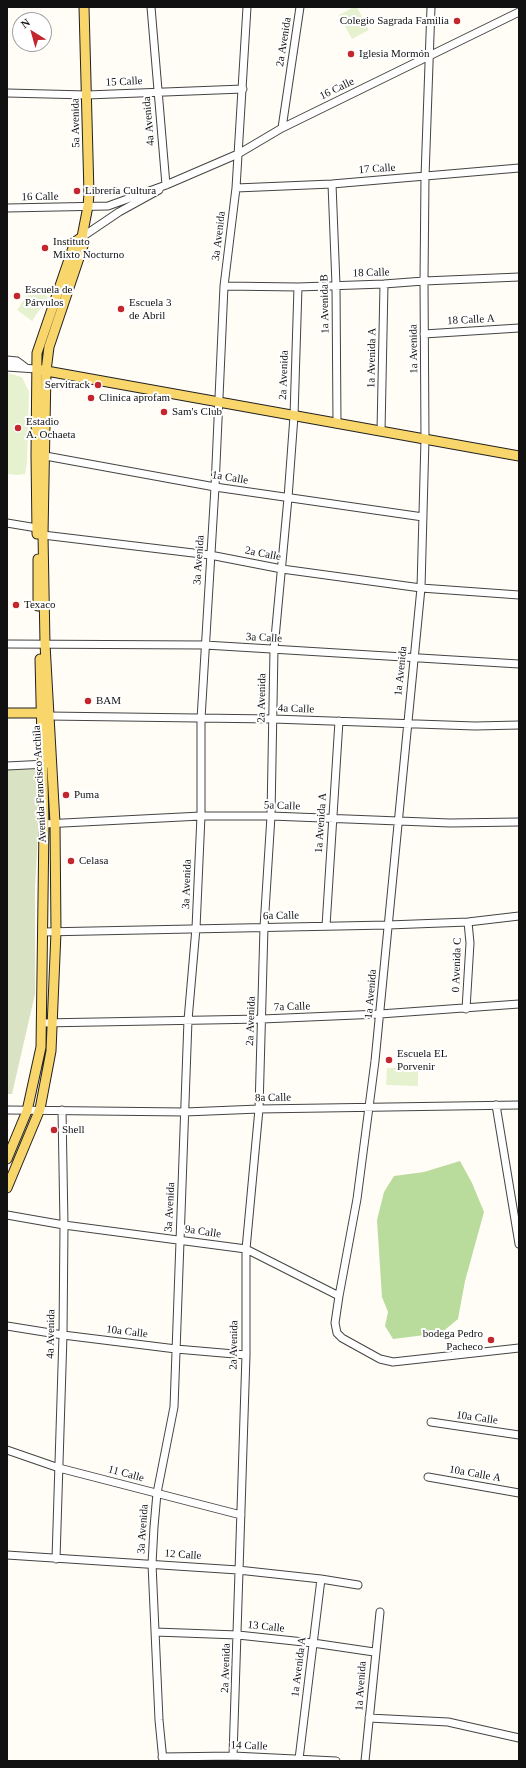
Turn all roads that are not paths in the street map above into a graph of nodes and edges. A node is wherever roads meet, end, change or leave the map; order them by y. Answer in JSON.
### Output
{"nodes":[{"id":1,"x":84,"y":7,"type":"edge"},
{"id":2,"x":151,"y":7,"type":"edge"},
{"id":3,"x":247,"y":7,"type":"edge"},
{"id":4,"x":300,"y":7,"type":"edge"},
{"id":5,"x":431,"y":7,"type":"edge"},
{"id":6,"x":519,"y":12,"type":"edge"},
{"id":7,"x":429,"y":56,"type":"junction"},
{"id":8,"x":243,"y":89,"type":"junction"},
{"id":9,"x":158,"y":91,"type":"junction"},
{"id":10,"x":7,"y":93,"type":"edge"},
{"id":11,"x":87,"y":94,"type":"junction"},
{"id":12,"x":282,"y":128,"type":"junction"},
{"id":13,"x":238,"y":154,"type":"junction"},
{"id":14,"x":519,"y":168,"type":"edge"},
{"id":15,"x":425,"y":176,"type":"junction"},
{"id":16,"x":332,"y":184,"type":"junction"},
{"id":17,"x":166,"y":185,"type":"junction"},
{"id":18,"x":236,"y":188,"type":"junction"},
{"id":19,"x":88,"y":206,"type":"junction"},
{"id":20,"x":7,"y":208,"type":"edge"},
{"id":21,"x":82,"y":237,"type":"junction"},
{"id":22,"x":519,"y":277,"type":"edge"},
{"id":23,"x":424,"y":281,"type":"junction"},
{"id":24,"x":384,"y":284,"type":"junction"},
{"id":25,"x":336,"y":285,"type":"junction"},
{"id":26,"x":224,"y":286,"type":"junction"},
{"id":27,"x":298,"y":287,"type":"junction"},
{"id":28,"x":519,"y":328,"type":"edge"},
{"id":29,"x":424,"y":334,"type":"junction"},
{"id":30,"x":7,"y":360,"type":"edge"},
{"id":31,"x":7,"y":367,"type":"edge"},
{"id":32,"x":25,"y":367,"type":"junction"},
{"id":33,"x":36,"y":369,"type":"junction"},
{"id":34,"x":46,"y":371,"type":"junction"},
{"id":35,"x":219,"y":402,"type":"junction"},
{"id":36,"x":294,"y":416,"type":"junction"},
{"id":37,"x":338,"y":424,"type":"junction"},
{"id":38,"x":381,"y":431,"type":"junction"},
{"id":39,"x":425,"y":439,"type":"junction"},
{"id":40,"x":36,"y":454,"type":"junction"},
{"id":41,"x":519,"y":456,"type":"edge"},
{"id":42,"x":45,"y":457,"type":"junction"},
{"id":43,"x":215,"y":487,"type":"junction"},
{"id":44,"x":288,"y":498,"type":"junction"},
{"id":45,"x":423,"y":517,"type":"junction"},
{"id":46,"x":7,"y":523,"type":"edge"},
{"id":47,"x":40,"y":532,"type":"junction"},
{"id":48,"x":210,"y":555,"type":"junction"},
{"id":49,"x":282,"y":569,"type":"junction"},
{"id":50,"x":421,"y":588,"type":"junction"},
{"id":51,"x":519,"y":595,"type":"edge"},
{"id":52,"x":7,"y":644,"type":"edge"},
{"id":53,"x":43,"y":644,"type":"junction"},
{"id":54,"x":205,"y":645,"type":"junction"},
{"id":55,"x":274,"y":649,"type":"junction"},
{"id":56,"x":414,"y":657,"type":"junction"},
{"id":57,"x":519,"y":664,"type":"edge"},
{"id":58,"x":7,"y":713,"type":"edge"},
{"id":59,"x":44,"y":714,"type":"junction"},
{"id":60,"x":201,"y":719,"type":"junction"},
{"id":61,"x":273,"y":720,"type":"junction"},
{"id":62,"x":339,"y":721,"type":"junction"},
{"id":63,"x":407,"y":724,"type":"junction"},
{"id":64,"x":519,"y":725,"type":"edge"},
{"id":65,"x":42,"y":764,"type":"junction"},
{"id":66,"x":53,"y":764,"type":"junction"},
{"id":67,"x":7,"y":766,"type":"edge"},
{"id":68,"x":201,"y":816,"type":"junction"},
{"id":69,"x":271,"y":816,"type":"junction"},
{"id":70,"x":332,"y":819,"type":"junction"},
{"id":71,"x":398,"y":820,"type":"junction"},
{"id":72,"x":519,"y":822,"type":"edge"},
{"id":73,"x":55,"y":823,"type":"junction"},
{"id":74,"x":44,"y":824,"type":"junction"},
{"id":75,"x":519,"y":916,"type":"edge"},
{"id":76,"x":468,"y":922,"type":"junction"},
{"id":77,"x":388,"y":925,"type":"junction"},
{"id":78,"x":326,"y":926,"type":"junction"},
{"id":79,"x":264,"y":927,"type":"junction"},
{"id":80,"x":196,"y":928,"type":"junction"},
{"id":81,"x":43,"y":932,"type":"junction"},
{"id":82,"x":56,"y":932,"type":"junction"},
{"id":83,"x":519,"y":1004,"type":"edge"},
{"id":84,"x":466,"y":1009,"type":"junction"},
{"id":85,"x":380,"y":1014,"type":"junction"},
{"id":86,"x":262,"y":1019,"type":"junction"},
{"id":87,"x":188,"y":1020,"type":"junction"},
{"id":88,"x":42,"y":1023,"type":"junction"},
{"id":89,"x":52,"y":1024,"type":"junction"},
{"id":90,"x":496,"y":1105,"type":"junction"},
{"id":91,"x":519,"y":1105,"type":"edge"},
{"id":92,"x":370,"y":1107,"type":"junction"},
{"id":93,"x":40,"y":1109,"type":"junction"},
{"id":94,"x":259,"y":1109,"type":"junction"},
{"id":95,"x":7,"y":1110,"type":"edge"},
{"id":96,"x":62,"y":1110,"type":"junction"},
{"id":97,"x":27,"y":1111,"type":"junction"},
{"id":98,"x":185,"y":1112,"type":"junction"},
{"id":99,"x":7,"y":1159,"type":"edge"},
{"id":100,"x":7,"y":1188,"type":"edge"},
{"id":101,"x":516,"y":1200,"type":"edge"},
{"id":102,"x":7,"y":1215,"type":"edge"},
{"id":103,"x":64,"y":1225,"type":"junction"},
{"id":104,"x":179,"y":1240,"type":"junction"},
{"id":105,"x":519,"y":1244,"type":"edge"},
{"id":106,"x":246,"y":1249,"type":"junction"},
{"id":107,"x":338,"y":1296,"type":"junction"},
{"id":108,"x":7,"y":1326,"type":"edge"},
{"id":109,"x":62,"y":1335,"type":"junction"},
{"id":110,"x":519,"y":1348,"type":"edge"},
{"id":111,"x":176,"y":1349,"type":"junction"},
{"id":112,"x":246,"y":1355,"type":"junction"},
{"id":113,"x":431,"y":1422,"type":"dead end"},
{"id":114,"x":519,"y":1435,"type":"edge"},
{"id":115,"x":7,"y":1450,"type":"edge"},
{"id":116,"x":59,"y":1468,"type":"junction"},
{"id":117,"x":428,"y":1477,"type":"dead end"},
{"id":118,"x":157,"y":1493,"type":"junction"},
{"id":119,"x":519,"y":1493,"type":"edge"},
{"id":120,"x":240,"y":1515,"type":"junction"},
{"id":121,"x":7,"y":1555,"type":"edge"},
{"id":122,"x":56,"y":1559,"type":"junction"},
{"id":123,"x":152,"y":1564,"type":"junction"},
{"id":124,"x":238,"y":1570,"type":"junction"},
{"id":125,"x":322,"y":1579,"type":"junction"},
{"id":126,"x":358,"y":1585,"type":"dead end"},
{"id":127,"x":380,"y":1612,"type":"dead end"},
{"id":128,"x":155,"y":1632,"type":"junction"},
{"id":129,"x":238,"y":1635,"type":"junction"},
{"id":130,"x":313,"y":1643,"type":"junction"},
{"id":131,"x":374,"y":1652,"type":"junction"},
{"id":132,"x":369,"y":1718,"type":"junction"},
{"id":133,"x":519,"y":1738,"type":"edge"},
{"id":134,"x":233,"y":1756,"type":"junction"},
{"id":135,"x":162,"y":1759,"type":"edge"},
{"id":136,"x":299,"y":1759,"type":"junction"},
{"id":137,"x":336,"y":1761,"type":"edge"},
{"id":138,"x":364,"y":1761,"type":"edge"}],
"edges":[{"from":1,"to":11,"type":"main road","name":"5a Avenida"},
{"from":2,"to":9,"type":"street","name":"4a Avenida"},
{"from":3,"to":8,"type":"street","name":"3a Avenida"},
{"from":4,"to":12,"type":"street","name":"2a Avenida"},
{"from":5,"to":7,"type":"street","name":"1a Avenida"},
{"from":6,"to":7,"type":"street","name":"16 Calle"},
{"from":7,"to":12,"type":"street","name":"16 Calle"},
{"from":7,"to":15,"type":"street","name":"1a Avenida"},
{"from":8,"to":9,"type":"street","name":"15 Calle"},
{"from":8,"to":13,"type":"street","name":"3a Avenida"},
{"from":9,"to":11,"type":"street","name":"15 Calle"},
{"from":9,"to":17,"type":"street","name":"4a Avenida"},
{"from":10,"to":11,"type":"street","name":"15 Calle"},
{"from":11,"to":19,"type":"main road","name":"5a Avenida"},
{"from":12,"to":13,"type":"street","name":"16 Calle"},
{"from":13,"to":17,"type":"street","name":"16 Calle"},
{"from":13,"to":18,"type":"street","name":"3a Avenida"},
{"from":14,"to":15,"type":"street","name":"17 Calle"},
{"from":15,"to":16,"type":"street","name":"17 Calle"},
{"from":15,"to":23,"type":"street","name":"1a Avenida"},
{"from":16,"to":18,"type":"street","name":"17 Calle"},
{"from":16,"to":25,"type":"street","name":"1a Avenida B"},
{"from":17,"to":19,"type":"street","name":"16 Calle"},
{"from":17,"to":21,"type":"street","name":"16 Calle"},
{"from":18,"to":26,"type":"street","name":"3a Avenida"},
{"from":19,"to":20,"type":"street","name":"16 Calle"},
{"from":19,"to":21,"type":"main road","name":"5a Avenida"},
{"from":21,"to":33,"type":"main road","name":"5a Avenida"},
{"from":21,"to":34,"type":"main road","name":"5a Avenida"},
{"from":22,"to":23,"type":"street","name":"18 Calle"},
{"from":23,"to":24,"type":"street","name":"18 Calle"},
{"from":23,"to":29,"type":"street","name":"1a Avenida"},
{"from":24,"to":25,"type":"street","name":"18 Calle"},
{"from":24,"to":38,"type":"street","name":"1a Avenida A"},
{"from":25,"to":27,"type":"street","name":"18 Calle"},
{"from":25,"to":37,"type":"street","name":"1a Avenida B"},
{"from":26,"to":27,"type":"street","name":"18 Calle"},
{"from":26,"to":35,"type":"street","name":"3a Avenida"},
{"from":27,"to":36,"type":"street","name":"2a Avenida"},
{"from":28,"to":29,"type":"street","name":"18 Calle A"},
{"from":29,"to":39,"type":"street","name":"1a Avenida"},
{"from":30,"to":32,"type":"street"},
{"from":31,"to":32,"type":"street"},
{"from":32,"to":33,"type":"street"},
{"from":33,"to":34,"type":"main road"},
{"from":33,"to":40,"type":"main road","name":"Avenida Francisco Archila"},
{"from":34,"to":35,"type":"main road"},
{"from":34,"to":42,"type":"main road","name":"Avenida Francisco Archila"},
{"from":35,"to":36,"type":"main road"},
{"from":35,"to":43,"type":"street","name":"3a Avenida"},
{"from":36,"to":37,"type":"main road"},
{"from":36,"to":44,"type":"street","name":"2a Avenida"},
{"from":37,"to":38,"type":"main road"},
{"from":38,"to":39,"type":"main road"},
{"from":39,"to":41,"type":"main road"},
{"from":39,"to":45,"type":"street","name":"1a Avenida"},
{"from":40,"to":42,"type":"street","name":"1a Calle"},
{"from":40,"to":47,"type":"main road","name":"Avenida Francisco Archila"},
{"from":42,"to":43,"type":"street","name":"1a Calle"},
{"from":42,"to":47,"type":"main road","name":"Avenida Francisco Archila"},
{"from":43,"to":44,"type":"street","name":"1a Calle"},
{"from":43,"to":48,"type":"street","name":"3a Avenida"},
{"from":44,"to":45,"type":"street","name":"1a Calle"},
{"from":44,"to":49,"type":"street","name":"2a Avenida"},
{"from":45,"to":50,"type":"street","name":"1a Avenida"},
{"from":46,"to":47,"type":"street","name":"2a Calle"},
{"from":47,"to":48,"type":"street","name":"2a Calle"},
{"from":47,"to":53,"type":"main road","name":"Avenida Francisco Archila"},
{"from":48,"to":49,"type":"street","name":"2a Calle"},
{"from":48,"to":54,"type":"street","name":"3a Avenida"},
{"from":49,"to":50,"type":"street","name":"2a Calle"},
{"from":49,"to":55,"type":"street","name":"2a Avenida"},
{"from":50,"to":51,"type":"street","name":"2a Calle"},
{"from":50,"to":56,"type":"street","name":"1a Avenida"},
{"from":52,"to":53,"type":"street","name":"3a Calle"},
{"from":53,"to":54,"type":"street","name":"3a Calle"},
{"from":53,"to":59,"type":"main road","name":"Avenida Francisco Archila"},
{"from":54,"to":55,"type":"street","name":"3a Calle"},
{"from":54,"to":60,"type":"street","name":"3a Avenida"},
{"from":55,"to":56,"type":"street","name":"3a Calle"},
{"from":55,"to":61,"type":"street","name":"2a Avenida"},
{"from":56,"to":57,"type":"street","name":"3a Calle"},
{"from":56,"to":63,"type":"street","name":"1a Avenida"},
{"from":58,"to":59,"type":"main road"},
{"from":59,"to":60,"type":"street","name":"4a Calle"},
{"from":59,"to":65,"type":"main road","name":"Avenida Francisco Archila"},
{"from":59,"to":66,"type":"main road","name":"Avenida Francisco Archila"},
{"from":60,"to":61,"type":"street","name":"4a Calle"},
{"from":60,"to":68,"type":"street","name":"3a Avenida"},
{"from":61,"to":62,"type":"street","name":"4a Calle"},
{"from":61,"to":69,"type":"street","name":"2a Avenida"},
{"from":62,"to":63,"type":"street","name":"4a Calle"},
{"from":62,"to":70,"type":"street","name":"1a Avenida A"},
{"from":63,"to":64,"type":"street","name":"4a Calle"},
{"from":63,"to":71,"type":"street","name":"1a Avenida"},
{"from":65,"to":66,"type":"street"},
{"from":65,"to":67,"type":"street"},
{"from":65,"to":74,"type":"main road","name":"Avenida Francisco Archila"},
{"from":66,"to":73,"type":"main road","name":"Avenida Francisco Archila"},
{"from":68,"to":69,"type":"street","name":"5a Calle"},
{"from":68,"to":73,"type":"street","name":"5a Calle"},
{"from":68,"to":80,"type":"street","name":"3a Avenida"},
{"from":69,"to":70,"type":"street","name":"5a Calle"},
{"from":69,"to":79,"type":"street","name":"2a Avenida"},
{"from":70,"to":71,"type":"street","name":"5a Calle"},
{"from":70,"to":78,"type":"street","name":"1a Avenida A"},
{"from":71,"to":72,"type":"street","name":"5a Calle"},
{"from":71,"to":77,"type":"street","name":"1a Avenida"},
{"from":73,"to":74,"type":"street","name":"5a Calle"},
{"from":73,"to":82,"type":"main road","name":"Avenida Francisco Archila"},
{"from":74,"to":81,"type":"main road","name":"Avenida Francisco Archila"},
{"from":75,"to":76,"type":"street","name":"6a Calle"},
{"from":76,"to":77,"type":"street","name":"6a Calle"},
{"from":76,"to":84,"type":"street","name":"0 Avenida C"},
{"from":77,"to":78,"type":"street","name":"6a Calle"},
{"from":77,"to":85,"type":"street","name":"1a Avenida"},
{"from":78,"to":79,"type":"street","name":"6a Calle"},
{"from":79,"to":80,"type":"street","name":"6a Calle"},
{"from":79,"to":86,"type":"street","name":"2a Avenida"},
{"from":80,"to":82,"type":"street","name":"6a Calle"},
{"from":80,"to":87,"type":"street","name":"3a Avenida"},
{"from":81,"to":82,"type":"street","name":"6a Calle"},
{"from":81,"to":88,"type":"main road","name":"Avenida Francisco Archila"},
{"from":82,"to":89,"type":"main road","name":"Avenida Francisco Archila"},
{"from":83,"to":84,"type":"street","name":"7a Calle"},
{"from":84,"to":85,"type":"street","name":"7a Calle"},
{"from":85,"to":86,"type":"street","name":"7a Calle"},
{"from":85,"to":92,"type":"street","name":"1a Avenida"},
{"from":86,"to":87,"type":"street","name":"7a Calle"},
{"from":86,"to":94,"type":"street","name":"2a Avenida"},
{"from":87,"to":89,"type":"street","name":"7a Calle"},
{"from":87,"to":98,"type":"street","name":"3a Avenida"},
{"from":88,"to":89,"type":"street","name":"7a Calle"},
{"from":88,"to":97,"type":"main road","name":"Avenida Francisco Archila"},
{"from":89,"to":93,"type":"main road","name":"Avenida Francisco Archila"},
{"from":90,"to":91,"type":"street","name":"8a Calle"},
{"from":90,"to":92,"type":"street","name":"8a Calle"},
{"from":90,"to":101,"type":"street"},
{"from":92,"to":94,"type":"street","name":"8a Calle"},
{"from":92,"to":107,"type":"street","name":"1a Avenida"},
{"from":93,"to":96,"type":"street","name":"8a Calle"},
{"from":93,"to":97,"type":"street","name":"8a Calle"},
{"from":93,"to":100,"type":"main road","name":"Avenida Francisco Archila"},
{"from":94,"to":98,"type":"street","name":"8a Calle"},
{"from":94,"to":106,"type":"street","name":"2a Avenida"},
{"from":95,"to":97,"type":"street","name":"8a Calle"},
{"from":96,"to":98,"type":"street","name":"8a Calle"},
{"from":96,"to":103,"type":"street","name":"4a Avenida"},
{"from":97,"to":99,"type":"main road","name":"Avenida Francisco Archila"},
{"from":98,"to":104,"type":"street","name":"3a Avenida"},
{"from":101,"to":105,"type":"street"},
{"from":102,"to":103,"type":"street","name":"9a Calle"},
{"from":103,"to":104,"type":"street","name":"9a Calle"},
{"from":103,"to":109,"type":"street","name":"4a Avenida"},
{"from":104,"to":106,"type":"street","name":"9a Calle"},
{"from":104,"to":111,"type":"street","name":"3a Avenida"},
{"from":106,"to":107,"type":"street","name":"9a Calle"},
{"from":106,"to":112,"type":"street","name":"2a Avenida"},
{"from":107,"to":110,"type":"street","name":"1a Avenida"},
{"from":108,"to":109,"type":"street","name":"10a Calle"},
{"from":109,"to":111,"type":"street","name":"10a Calle"},
{"from":109,"to":116,"type":"street","name":"4a Avenida"},
{"from":111,"to":112,"type":"street","name":"10a Calle"},
{"from":111,"to":118,"type":"street","name":"3a Avenida"},
{"from":112,"to":120,"type":"street","name":"2a Avenida"},
{"from":113,"to":114,"type":"street","name":"10a Calle"},
{"from":115,"to":116,"type":"street","name":"11 Calle"},
{"from":116,"to":118,"type":"street","name":"11 Calle"},
{"from":116,"to":122,"type":"street","name":"4a Avenida"},
{"from":117,"to":119,"type":"street","name":"10a Calle A"},
{"from":118,"to":120,"type":"street","name":"11 Calle"},
{"from":118,"to":123,"type":"street","name":"3a Avenida"},
{"from":120,"to":124,"type":"street","name":"2a Avenida"},
{"from":121,"to":122,"type":"street","name":"12 Calle"},
{"from":122,"to":123,"type":"street","name":"12 Calle"},
{"from":123,"to":124,"type":"street","name":"12 Calle"},
{"from":123,"to":128,"type":"street","name":"3a Avenida"},
{"from":124,"to":125,"type":"street","name":"12 Calle"},
{"from":124,"to":129,"type":"street","name":"2a Avenida"},
{"from":125,"to":126,"type":"street","name":"12 Calle"},
{"from":125,"to":130,"type":"street","name":"1a Avenida A"},
{"from":127,"to":131,"type":"street","name":"1a Avenida"},
{"from":128,"to":129,"type":"street","name":"13 Calle"},
{"from":128,"to":135,"type":"street","name":"3a Avenida"},
{"from":129,"to":130,"type":"street","name":"13 Calle"},
{"from":129,"to":134,"type":"street","name":"2a Avenida"},
{"from":130,"to":131,"type":"street","name":"13 Calle"},
{"from":130,"to":136,"type":"street","name":"1a Avenida A"},
{"from":131,"to":132,"type":"street","name":"1a Avenida"},
{"from":132,"to":133,"type":"street"},
{"from":132,"to":138,"type":"street","name":"1a Avenida"},
{"from":134,"to":135,"type":"street","name":"14 Calle"},
{"from":134,"to":136,"type":"street","name":"14 Calle"},
{"from":136,"to":137,"type":"street","name":"14 Calle"}]}
